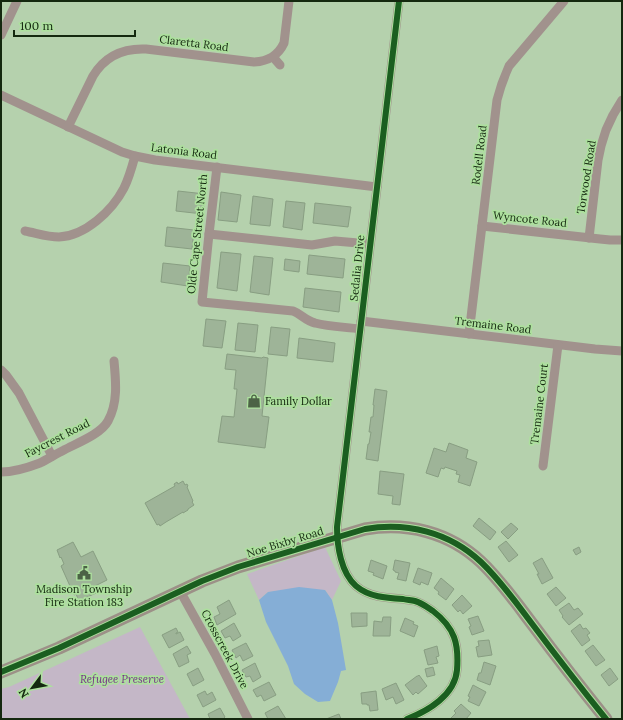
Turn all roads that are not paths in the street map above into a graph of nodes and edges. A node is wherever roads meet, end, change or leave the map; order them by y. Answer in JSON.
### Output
{"nodes":[{"id":1,"x":17,"y":1,"type":"edge"},
{"id":2,"x":289,"y":1,"type":"edge"},
{"id":3,"x":399,"y":1,"type":"edge"},
{"id":4,"x":564,"y":1,"type":"edge"},
{"id":5,"x":1,"y":35,"type":"edge"},
{"id":6,"x":273,"y":57,"type":"junction"},
{"id":7,"x":280,"y":65,"type":"dead end"},
{"id":8,"x":1,"y":95,"type":"edge"},
{"id":9,"x":622,"y":100,"type":"edge"},
{"id":10,"x":68,"y":127,"type":"junction"},
{"id":11,"x":135,"y":156,"type":"junction"},
{"id":12,"x":217,"y":167,"type":"junction"},
{"id":13,"x":377,"y":187,"type":"junction"},
{"id":14,"x":482,"y":226,"type":"junction"},
{"id":15,"x":25,"y":231,"type":"dead end"},
{"id":16,"x":208,"y":234,"type":"junction"},
{"id":17,"x":589,"y":238,"type":"junction"},
{"id":18,"x":622,"y":240,"type":"edge"},
{"id":19,"x":370,"y":244,"type":"junction"},
{"id":20,"x":202,"y":302,"type":"joint"},
{"id":21,"x":361,"y":325,"type":"junction"},
{"id":22,"x":470,"y":334,"type":"junction"},
{"id":23,"x":558,"y":345,"type":"junction"},
{"id":24,"x":622,"y":351,"type":"edge"},
{"id":25,"x":114,"y":361,"type":"dead end"},
{"id":26,"x":1,"y":370,"type":"edge"},
{"id":27,"x":52,"y":456,"type":"junction"},
{"id":28,"x":543,"y":466,"type":"dead end"},
{"id":29,"x":1,"y":472,"type":"edge"},
{"id":30,"x":337,"y":537,"type":"junction"},
{"id":31,"x":180,"y":592,"type":"junction"},
{"id":32,"x":1,"y":672,"type":"edge"},
{"id":33,"x":248,"y":719,"type":"edge"},
{"id":34,"x":407,"y":719,"type":"edge"},
{"id":35,"x":606,"y":719,"type":"edge"}],
"edges":[{"from":1,"to":5,"type":"street"},
{"from":2,"to":6,"type":"street"},
{"from":3,"to":13,"type":"street","name":"Sedalia Drive"},
{"from":4,"to":14,"type":"street","name":"Rodell Road"},
{"from":6,"to":7,"type":"street"},
{"from":6,"to":10,"type":"street","name":"Claretta Road"},
{"from":8,"to":10,"type":"street","name":"Latonia Road"},
{"from":9,"to":17,"type":"street","name":"Torwood Road"},
{"from":10,"to":11,"type":"street","name":"Latonia Road"},
{"from":11,"to":12,"type":"street","name":"Latonia Road"},
{"from":11,"to":15,"type":"street"},
{"from":12,"to":13,"type":"street","name":"Latonia Road"},
{"from":12,"to":16,"type":"street","name":"Olde Cape Street North"},
{"from":13,"to":19,"type":"street","name":"Sedalia Drive"},
{"from":14,"to":17,"type":"street","name":"Wyncote Road"},
{"from":14,"to":22,"type":"street","name":"Rodell Road"},
{"from":16,"to":19,"type":"street"},
{"from":16,"to":20,"type":"street","name":"Olde Cape Street North"},
{"from":17,"to":18,"type":"street","name":"Wyncote Road"},
{"from":19,"to":21,"type":"street","name":"Sedalia Drive"},
{"from":20,"to":21,"type":"street","name":"Tremaine Road"},
{"from":21,"to":22,"type":"street","name":"Tremaine Road"},
{"from":21,"to":30,"type":"street","name":"Sedalia Drive"},
{"from":22,"to":23,"type":"street","name":"Tremaine Road"},
{"from":23,"to":24,"type":"street","name":"Tremaine Road"},
{"from":23,"to":28,"type":"street","name":"Tremaine Court"},
{"from":25,"to":27,"type":"street","name":"Faycrest Road"},
{"from":26,"to":27,"type":"street"},
{"from":27,"to":29,"type":"street","name":"Faycrest Road"},
{"from":30,"to":31,"type":"street","name":"Noe Bixby Road"},
{"from":30,"to":34,"type":"street"},
{"from":30,"to":35,"type":"street","name":"Noe Bixby Road"},
{"from":31,"to":32,"type":"street","name":"Noe Bixby Road"},
{"from":31,"to":33,"type":"street","name":"Crosscreek Drive"}]}
